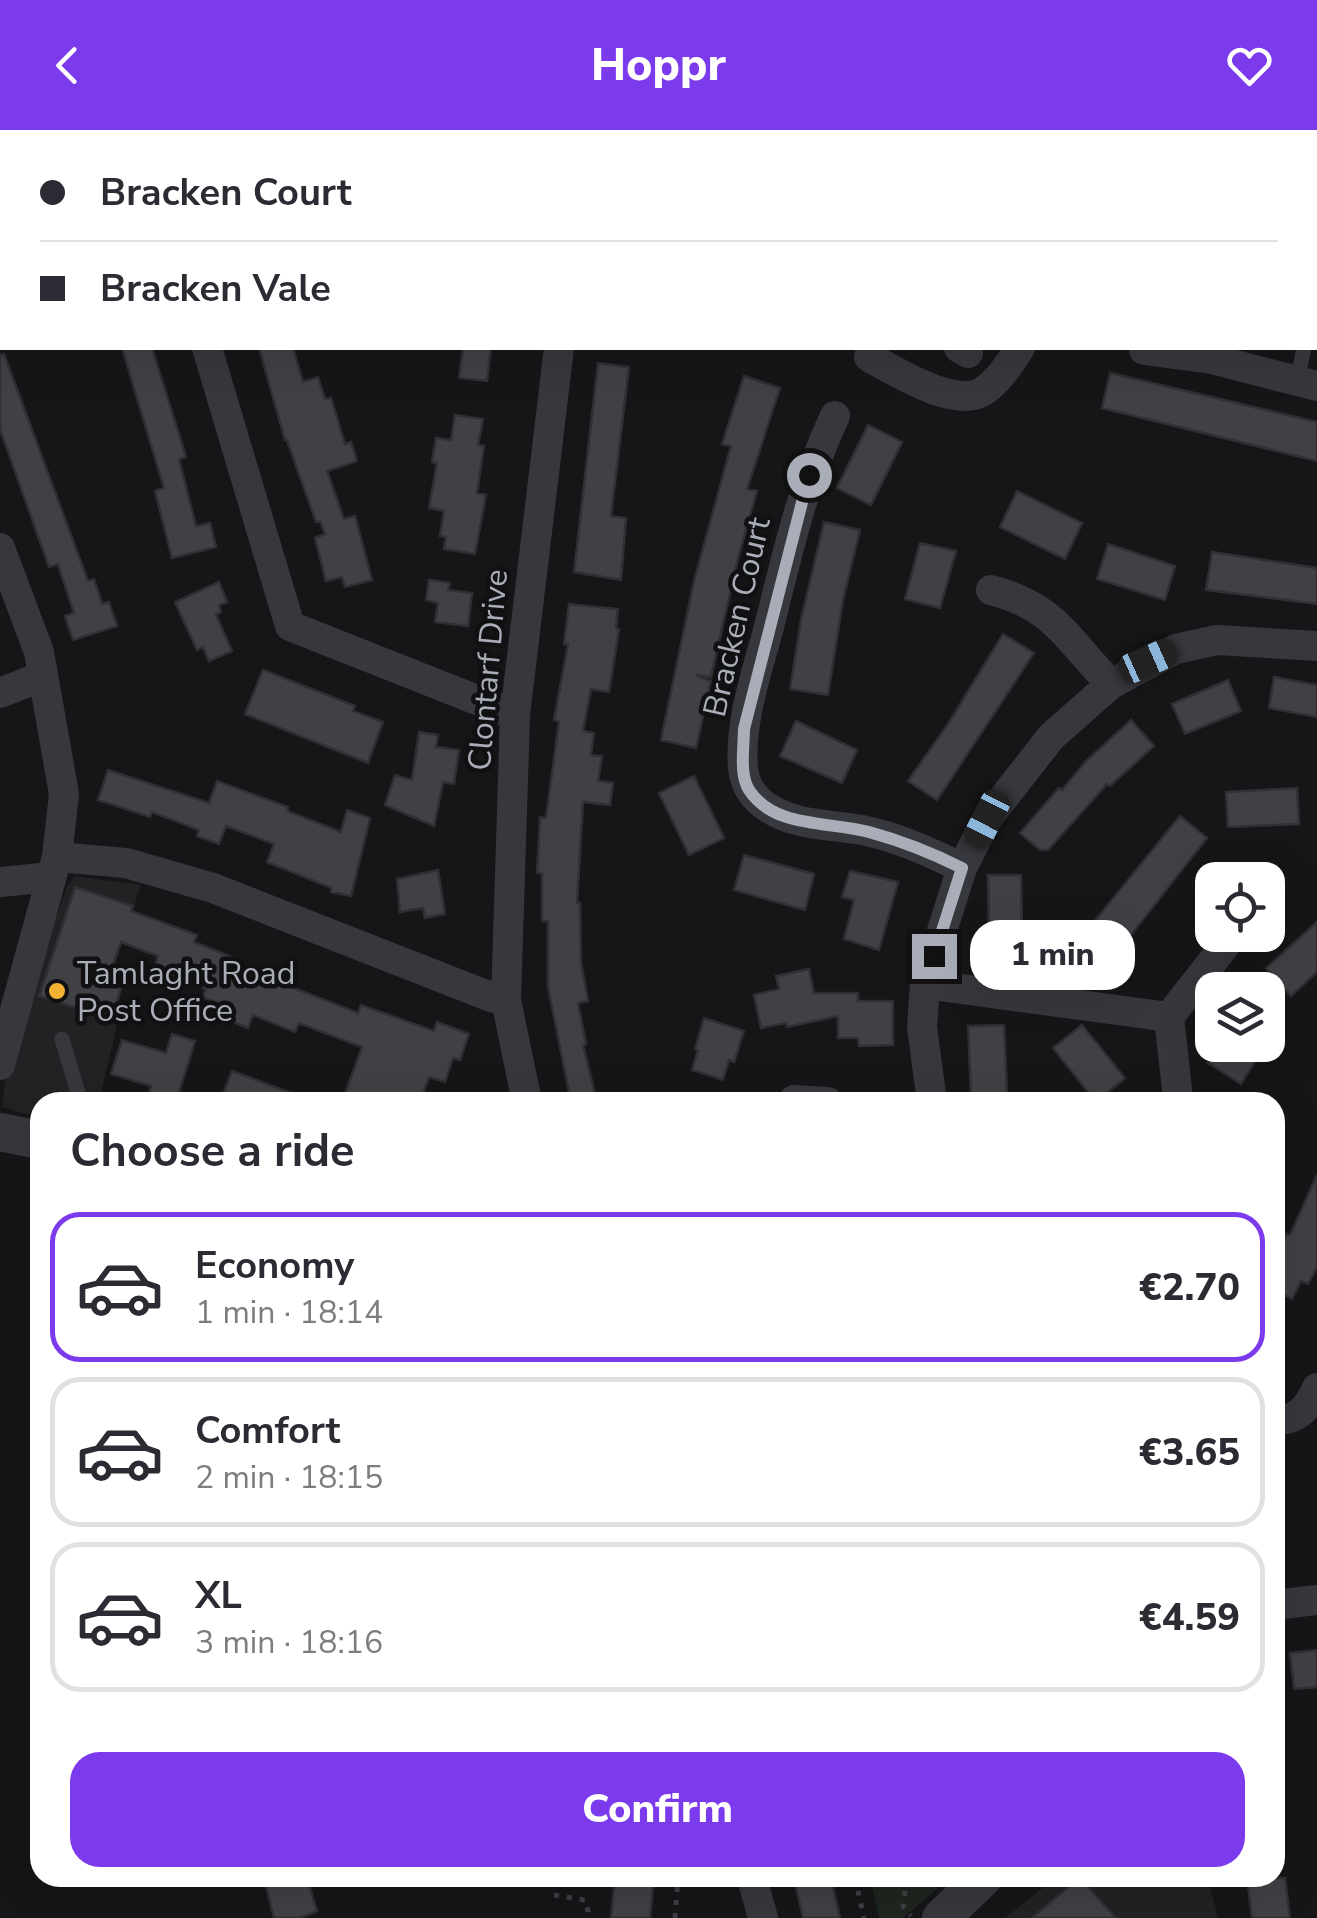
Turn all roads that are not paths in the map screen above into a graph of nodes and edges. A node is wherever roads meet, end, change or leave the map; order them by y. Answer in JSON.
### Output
{"nodes":[{"id":1,"x":208,"y":350,"type":"edge"},
{"id":2,"x":559,"y":350,"type":"edge"},
{"id":3,"x":873,"y":350,"type":"edge"},
{"id":4,"x":1019,"y":350,"type":"edge"},
{"id":5,"x":1144,"y":350,"type":"dead end"},
{"id":6,"x":1304,"y":350,"type":"edge"},
{"id":7,"x":1307,"y":383,"type":"edge"},
{"id":8,"x":834,"y":416,"type":"dead end"},
{"id":9,"x":0,"y":548,"type":"edge"},
{"id":10,"x":991,"y":590,"type":"dead end"},
{"id":11,"x":1317,"y":646,"type":"edge"},
{"id":12,"x":43,"y":676,"type":"junction"},
{"id":13,"x":1111,"y":684,"type":"junction"},
{"id":14,"x":0,"y":693,"type":"edge"},
{"id":15,"x":515,"y":715,"type":"junction"},
{"id":16,"x":54,"y":867,"type":"junction"},
{"id":17,"x":962,"y":868,"type":"junction"},
{"id":18,"x":0,"y":882,"type":"edge"},
{"id":19,"x":1220,"y":952,"type":"edge"},
{"id":20,"x":926,"y":984,"type":"junction"},
{"id":21,"x":506,"y":1000,"type":"junction"},
{"id":22,"x":1169,"y":1017,"type":"junction"},
{"id":23,"x":62,"y":1038,"type":"dead end"},
{"id":24,"x":0,"y":1065,"type":"edge"},
{"id":25,"x":78,"y":1092,"type":"edge"},
{"id":26,"x":525,"y":1092,"type":"edge"},
{"id":27,"x":931,"y":1092,"type":"edge"},
{"id":28,"x":1177,"y":1092,"type":"edge"},
{"id":29,"x":0,"y":1132,"type":"edge"},
{"id":30,"x":30,"y":1138,"type":"edge"},
{"id":31,"x":1317,"y":1388,"type":"edge"},
{"id":32,"x":1285,"y":1419,"type":"edge"},
{"id":33,"x":1317,"y":1600,"type":"edge"},
{"id":34,"x":1285,"y":1603,"type":"edge"},
{"id":35,"x":754,"y":1887,"type":"edge"},
{"id":36,"x":972,"y":1887,"type":"edge"},
{"id":37,"x":763,"y":1918,"type":"edge"},
{"id":38,"x":936,"y":1918,"type":"edge"}],
"edges":[{"from":1,"to":15,"type":"street"},
{"from":2,"to":15,"type":"street","name":"Clontarf Drive"},
{"from":3,"to":4,"type":"street"},
{"from":5,"to":7,"type":"street"},
{"from":6,"to":7,"type":"lane"},
{"from":8,"to":17,"type":"street","name":"Bracken Court"},
{"from":9,"to":12,"type":"street"},
{"from":10,"to":13,"type":"street"},
{"from":11,"to":13,"type":"street"},
{"from":12,"to":14,"type":"street"},
{"from":12,"to":16,"type":"street"},
{"from":13,"to":17,"type":"street"},
{"from":15,"to":21,"type":"street","name":"Clontarf Drive"},
{"from":16,"to":18,"type":"street"},
{"from":16,"to":21,"type":"street"},
{"from":16,"to":24,"type":"street"},
{"from":17,"to":20,"type":"street"},
{"from":19,"to":22,"type":"street"},
{"from":20,"to":22,"type":"street"},
{"from":20,"to":27,"type":"street"},
{"from":21,"to":26,"type":"street","name":"Clontarf Drive"},
{"from":22,"to":28,"type":"street"},
{"from":23,"to":25,"type":"lane"},
{"from":29,"to":30,"type":"street"},
{"from":31,"to":32,"type":"street"},
{"from":33,"to":34,"type":"street"},
{"from":35,"to":37,"type":"street"},
{"from":36,"to":38,"type":"street"}]}
